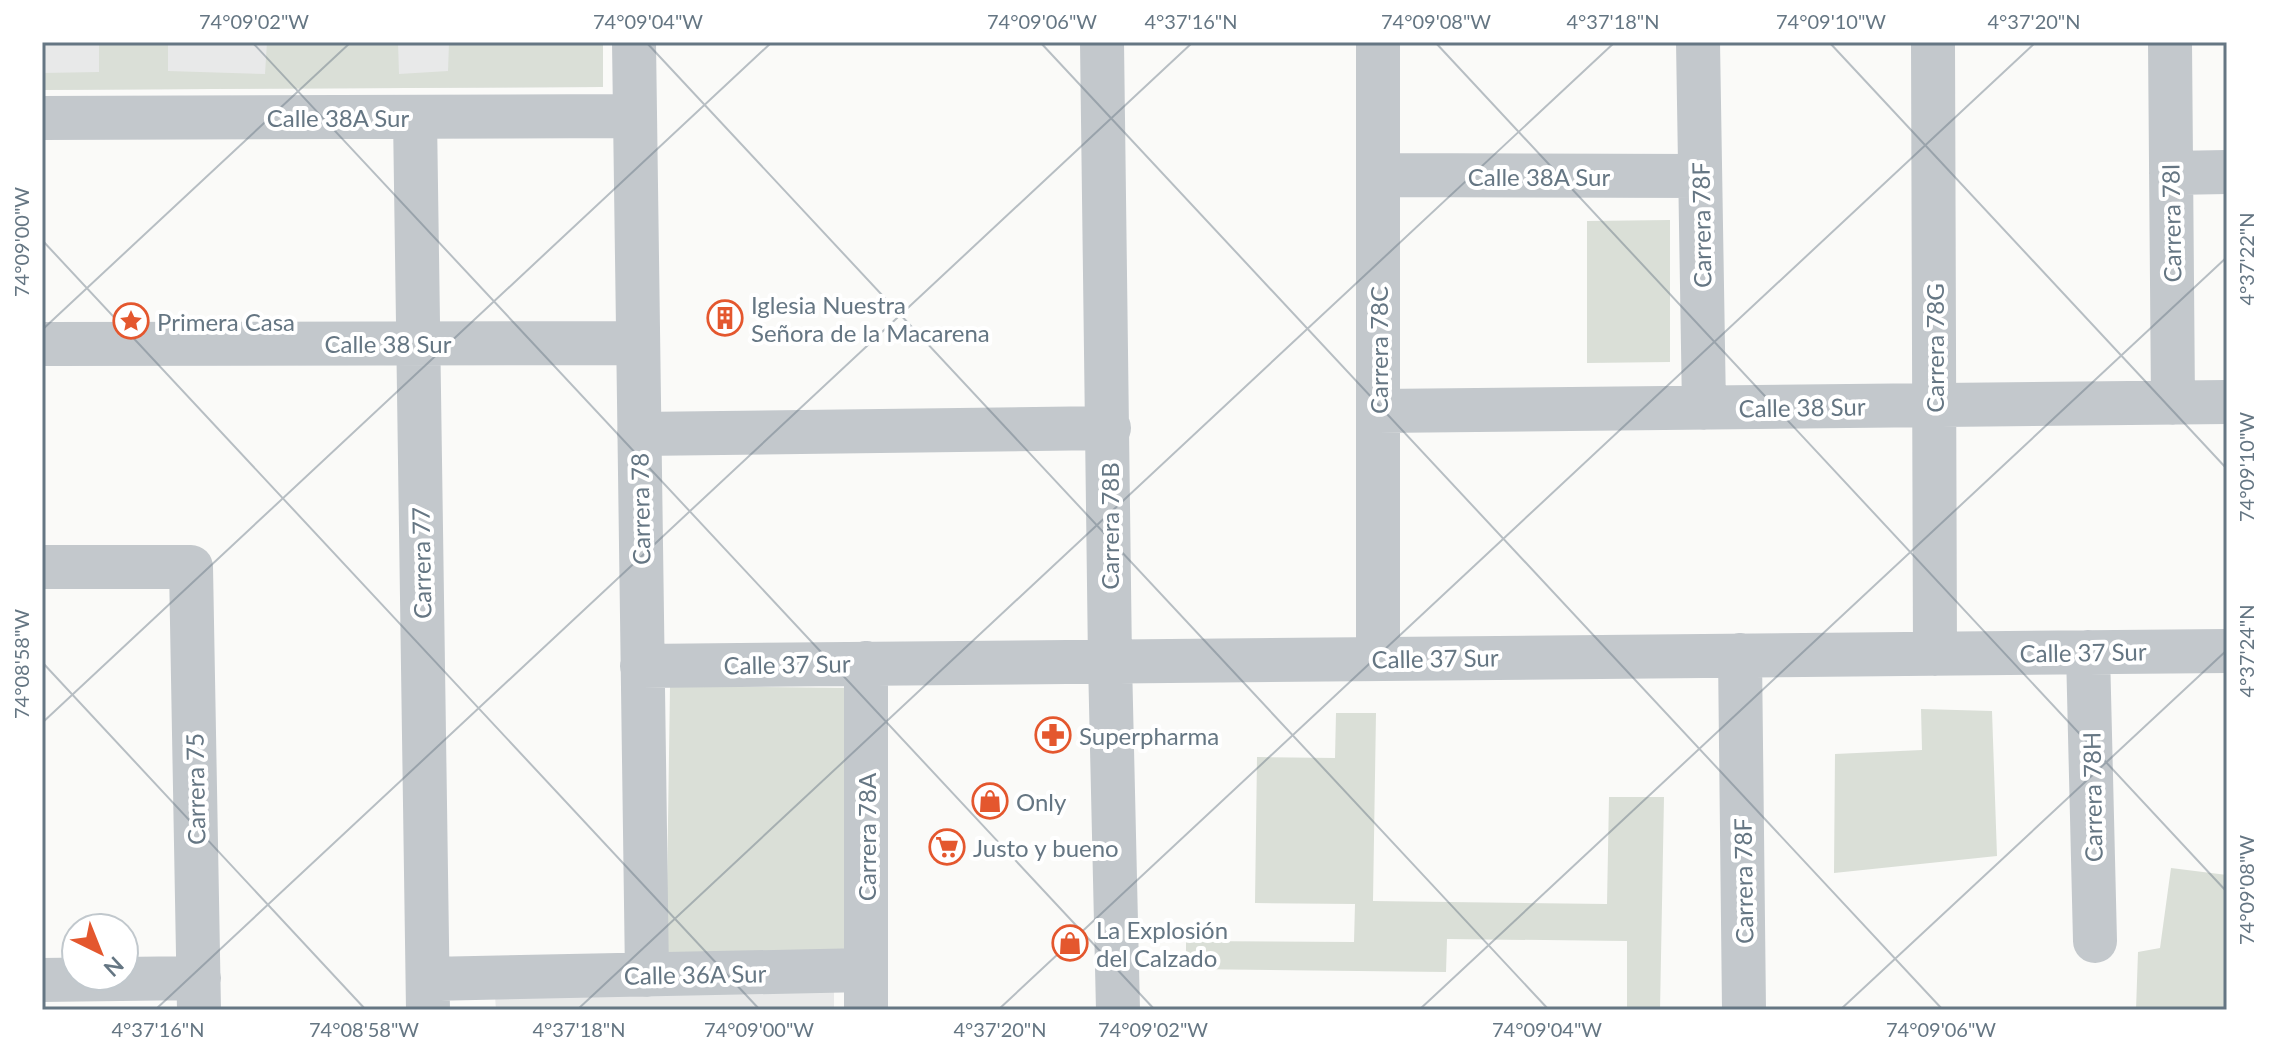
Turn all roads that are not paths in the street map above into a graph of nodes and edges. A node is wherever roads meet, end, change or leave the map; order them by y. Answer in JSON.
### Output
{"nodes":[{"id":1,"x":634,"y":42,"type":"edge"},
{"id":2,"x":1102,"y":42,"type":"edge"},
{"id":3,"x":1378,"y":42,"type":"edge"},
{"id":4,"x":1698,"y":42,"type":"edge"},
{"id":5,"x":1933,"y":42,"type":"edge"},
{"id":6,"x":2170,"y":42,"type":"edge"},
{"id":7,"x":634,"y":116,"type":"junction"},
{"id":8,"x":415,"y":117,"type":"junction"},
{"id":9,"x":42,"y":118,"type":"edge"},
{"id":10,"x":2227,"y":172,"type":"edge"},
{"id":11,"x":2171,"y":173,"type":"junction"},
{"id":12,"x":1378,"y":175,"type":"junction"},
{"id":13,"x":1700,"y":176,"type":"junction"},
{"id":14,"x":418,"y":343,"type":"junction"},
{"id":15,"x":638,"y":343,"type":"junction"},
{"id":16,"x":42,"y":344,"type":"edge"},
{"id":17,"x":2227,"y":402,"type":"edge"},
{"id":18,"x":2173,"y":403,"type":"junction"},
{"id":19,"x":1934,"y":405,"type":"junction"},
{"id":20,"x":1704,"y":408,"type":"junction"},
{"id":21,"x":1378,"y":411,"type":"junction"},
{"id":22,"x":1109,"y":428,"type":"junction"},
{"id":23,"x":639,"y":434,"type":"junction"},
{"id":24,"x":42,"y":567,"type":"edge"},
{"id":25,"x":2227,"y":651,"type":"edge"},
{"id":26,"x":2088,"y":652,"type":"junction"},
{"id":27,"x":1935,"y":654,"type":"junction"},
{"id":28,"x":1740,"y":655,"type":"junction"},
{"id":29,"x":1378,"y":658,"type":"junction"},
{"id":30,"x":1110,"y":661,"type":"junction"},
{"id":31,"x":866,"y":663,"type":"junction"},
{"id":32,"x":642,"y":666,"type":"junction"},
{"id":33,"x":2095,"y":941,"type":"dead end"},
{"id":34,"x":647,"y":975,"type":"junction"},
{"id":35,"x":42,"y":980,"type":"edge"},
{"id":36,"x":866,"y":990,"type":"edge"},
{"id":37,"x":199,"y":994,"type":"edge"},
{"id":38,"x":428,"y":995,"type":"edge"},
{"id":39,"x":1118,"y":1010,"type":"edge"},
{"id":40,"x":1744,"y":1010,"type":"edge"}],
"edges":[{"from":1,"to":7,"type":"street","name":"Carrera 78"},
{"from":2,"to":22,"type":"street","name":"Carrera 78B"},
{"from":3,"to":12,"type":"street","name":"Carrera 78C"},
{"from":4,"to":13,"type":"street","name":"Carrera 78F"},
{"from":5,"to":19,"type":"street","name":"Carrera 78G"},
{"from":6,"to":11,"type":"street","name":"Carrera 78I"},
{"from":7,"to":8,"type":"street","name":"Calle 38A Sur"},
{"from":7,"to":15,"type":"street","name":"Carrera 78"},
{"from":8,"to":9,"type":"street","name":"Calle 38A Sur"},
{"from":8,"to":14,"type":"street","name":"Carrera 77"},
{"from":10,"to":11,"type":"street"},
{"from":11,"to":18,"type":"street","name":"Carrera 78I"},
{"from":12,"to":13,"type":"street","name":"Calle 38A Sur"},
{"from":12,"to":21,"type":"street","name":"Carrera 78C"},
{"from":13,"to":20,"type":"street","name":"Carrera 78F"},
{"from":14,"to":15,"type":"street","name":"Calle 38 Sur"},
{"from":14,"to":16,"type":"street","name":"Calle 38 Sur"},
{"from":14,"to":38,"type":"street","name":"Carrera 77"},
{"from":15,"to":23,"type":"street","name":"Carrera 78"},
{"from":17,"to":18,"type":"street","name":"Calle 38 Sur"},
{"from":18,"to":19,"type":"street","name":"Calle 38 Sur"},
{"from":19,"to":20,"type":"street","name":"Calle 38 Sur"},
{"from":19,"to":27,"type":"street","name":"Carrera 78G"},
{"from":20,"to":21,"type":"street","name":"Calle 38 Sur"},
{"from":21,"to":29,"type":"street","name":"Carrera 78C"},
{"from":22,"to":23,"type":"street"},
{"from":22,"to":30,"type":"street","name":"Carrera 78B"},
{"from":23,"to":32,"type":"street","name":"Carrera 78"},
{"from":24,"to":37,"type":"street","name":"Carrera 75"},
{"from":25,"to":26,"type":"street","name":"Calle 37 Sur"},
{"from":26,"to":27,"type":"street","name":"Calle 37 Sur"},
{"from":26,"to":33,"type":"street","name":"Carrera 78H"},
{"from":27,"to":28,"type":"street","name":"Calle 37 Sur"},
{"from":28,"to":29,"type":"street","name":"Calle 37 Sur"},
{"from":28,"to":40,"type":"street","name":"Carrera 78F"},
{"from":29,"to":30,"type":"street","name":"Calle 37 Sur"},
{"from":30,"to":31,"type":"street","name":"Calle 37 Sur"},
{"from":30,"to":39,"type":"street","name":"Carrera 78B"},
{"from":31,"to":32,"type":"street","name":"Calle 37 Sur"},
{"from":31,"to":36,"type":"street","name":"Carrera 78A"},
{"from":32,"to":34,"type":"street","name":"Carrera 78"},
{"from":34,"to":36,"type":"street","name":"Calle 36A Sur"},
{"from":34,"to":38,"type":"street","name":"Calle 36A Sur"},
{"from":35,"to":37,"type":"street"}]}
